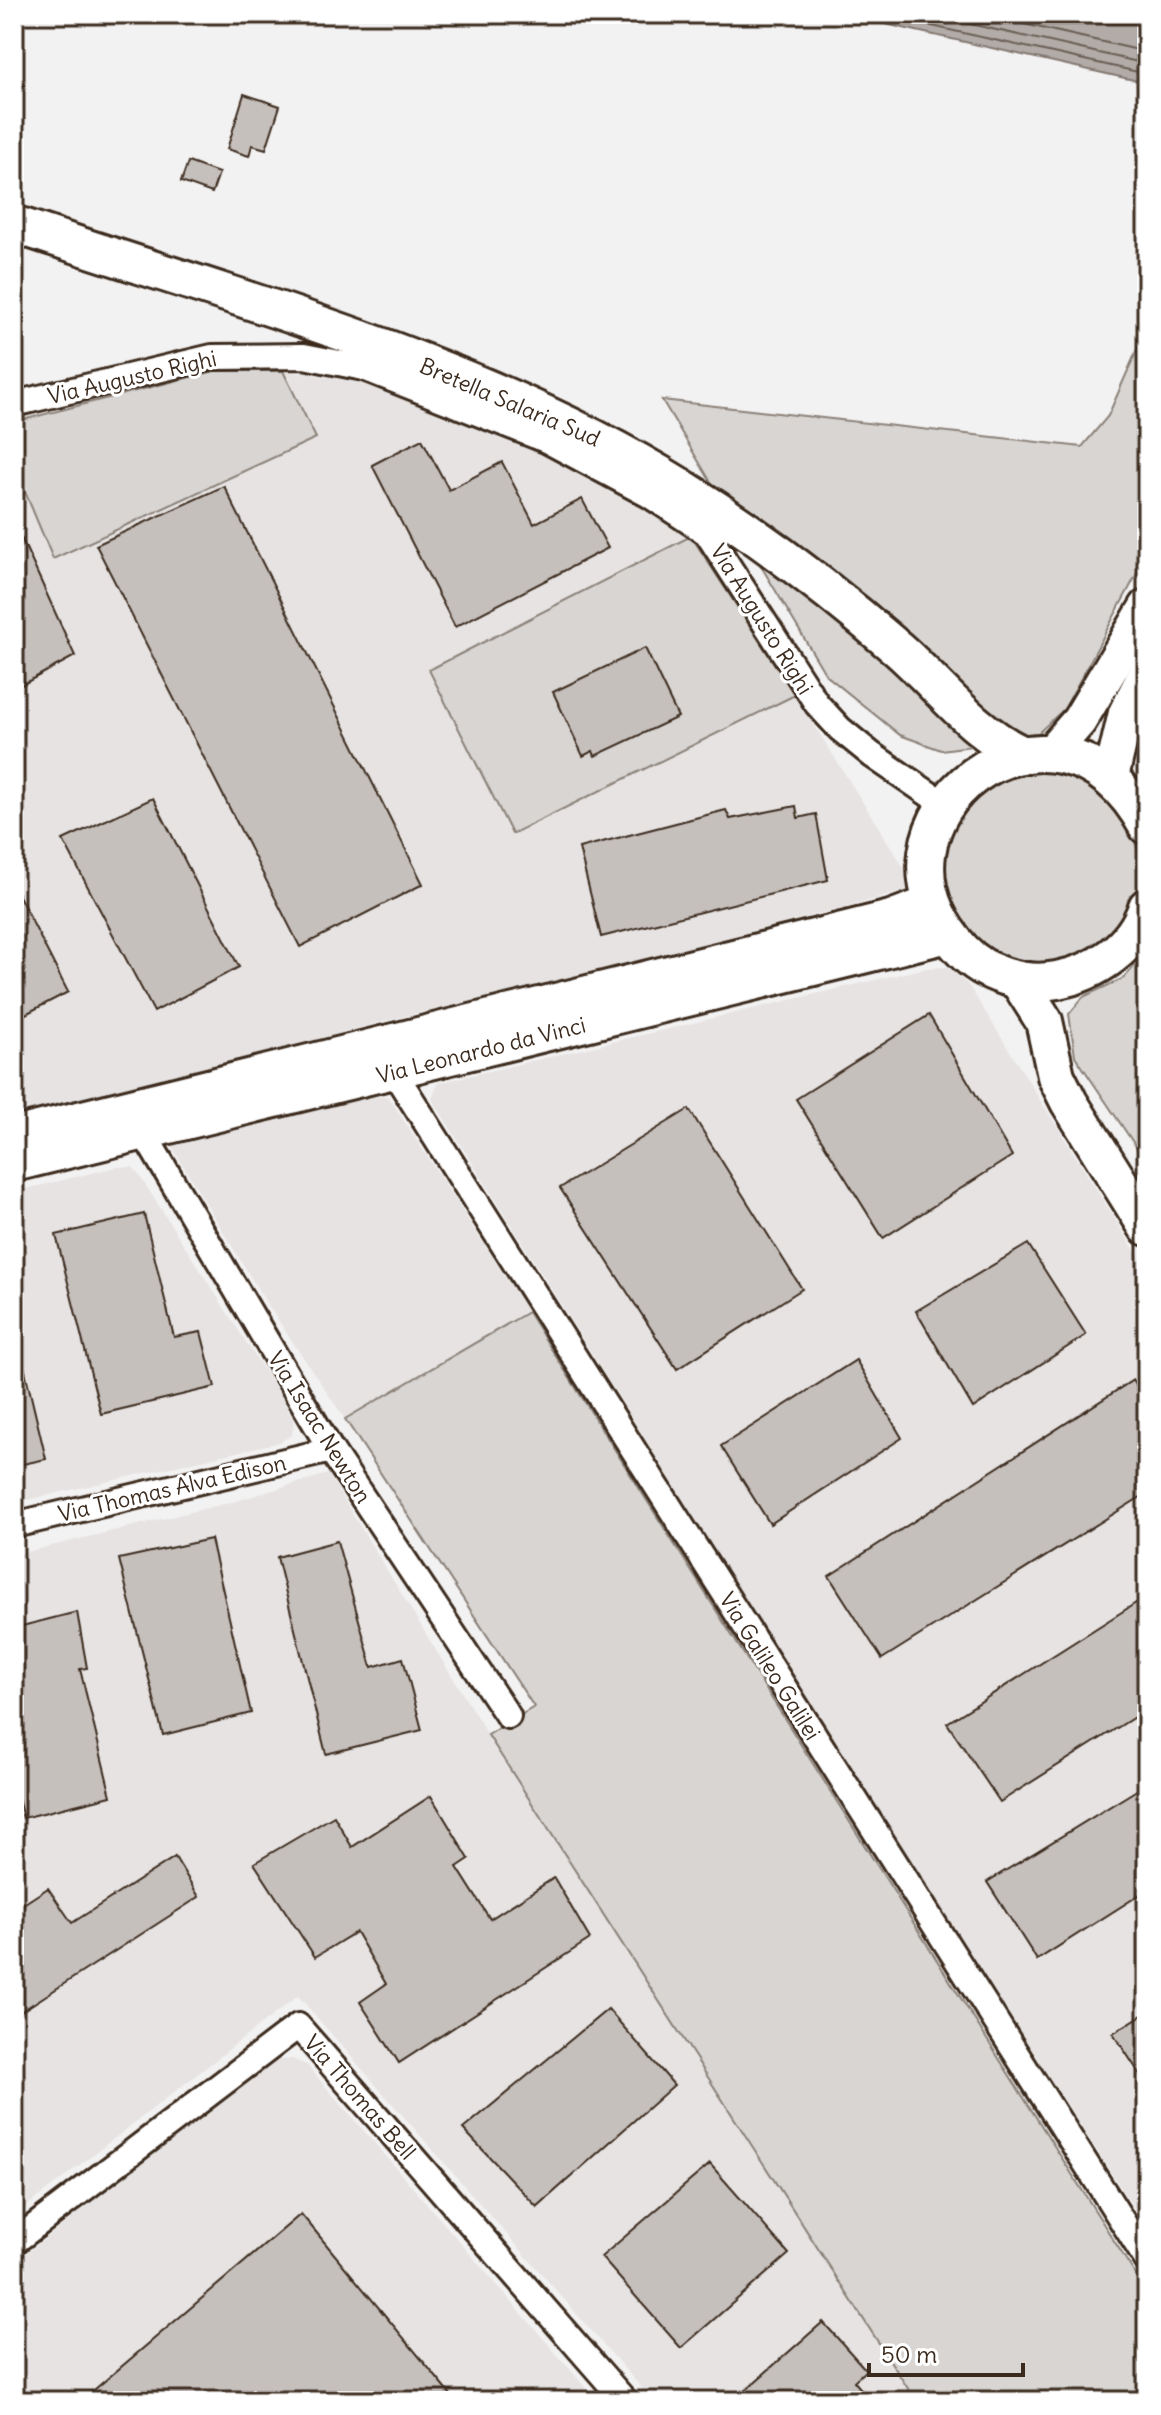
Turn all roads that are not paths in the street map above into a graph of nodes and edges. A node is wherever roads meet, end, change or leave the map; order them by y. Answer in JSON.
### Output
{"nodes":[{"id":1,"x":14,"y":224,"type":"edge"},
{"id":2,"x":14,"y":404,"type":"edge"},
{"id":3,"x":1147,"y":607,"type":"edge"},
{"id":4,"x":1147,"y":672,"type":"edge"},
{"id":5,"x":944,"y":694,"type":"junction"},
{"id":6,"x":1036,"y":754,"type":"junction"},
{"id":7,"x":1111,"y":777,"type":"junction"},
{"id":8,"x":957,"y":792,"type":"junction"},
{"id":9,"x":1147,"y":826,"type":"edge"},
{"id":10,"x":931,"y":903,"type":"junction"},
{"id":11,"x":1147,"y":907,"type":"edge"},
{"id":12,"x":948,"y":935,"type":"junction"},
{"id":13,"x":1077,"y":977,"type":"junction"},
{"id":14,"x":1018,"y":980,"type":"junction"},
{"id":15,"x":1048,"y":1032,"type":"junction"},
{"id":16,"x":394,"y":1072,"type":"junction"},
{"id":17,"x":143,"y":1132,"type":"junction"},
{"id":18,"x":14,"y":1135,"type":"edge"},
{"id":19,"x":14,"y":1164,"type":"edge"},
{"id":20,"x":1147,"y":1227,"type":"edge"},
{"id":21,"x":331,"y":1450,"type":"junction"},
{"id":22,"x":14,"y":1525,"type":"edge"},
{"id":23,"x":508,"y":1716,"type":"dead end"},
{"id":24,"x":14,"y":2242,"type":"edge"},
{"id":25,"x":1147,"y":2260,"type":"edge"},
{"id":26,"x":625,"y":2401,"type":"edge"}],
"edges":[{"from":1,"to":5,"type":"main road","name":"Bretella Salaria Sud"},
{"from":2,"to":8,"type":"street","name":"Via Augusto Righi"},
{"from":3,"to":6,"type":"main road"},
{"from":4,"to":7,"type":"main road"},
{"from":5,"to":6,"type":"main road","name":"Bretella Salaria Sud"},
{"from":5,"to":8,"type":"main road","name":"Bretella Salaria Sud"},
{"from":6,"to":7,"type":"main road","name":"Bretella Salaria Sud"},
{"from":6,"to":8,"type":"main road"},
{"from":7,"to":9,"type":"main road"},
{"from":8,"to":10,"type":"main road"},
{"from":10,"to":12,"type":"main road"},
{"from":10,"to":18,"type":"main road","name":"Via Leonardo da Vinci"},
{"from":11,"to":13,"type":"main road"},
{"from":12,"to":14,"type":"main road"},
{"from":12,"to":16,"type":"main road","name":"Via Leonardo da Vinci"},
{"from":13,"to":14,"type":"main road"},
{"from":13,"to":15,"type":"main road"},
{"from":14,"to":15,"type":"main road"},
{"from":15,"to":20,"type":"main road"},
{"from":16,"to":17,"type":"main road","name":"Via Leonardo da Vinci"},
{"from":16,"to":25,"type":"street","name":"Via Galileo Galilei"},
{"from":17,"to":19,"type":"main road","name":"Via Leonardo da Vinci"},
{"from":17,"to":21,"type":"street","name":"Via Isaac Newton"},
{"from":21,"to":22,"type":"street","name":"Via Thomas Alva Edison"},
{"from":21,"to":23,"type":"street","name":"Via Isaac Newton"},
{"from":24,"to":26,"type":"street","name":"Via Thomas Bell"}]}
